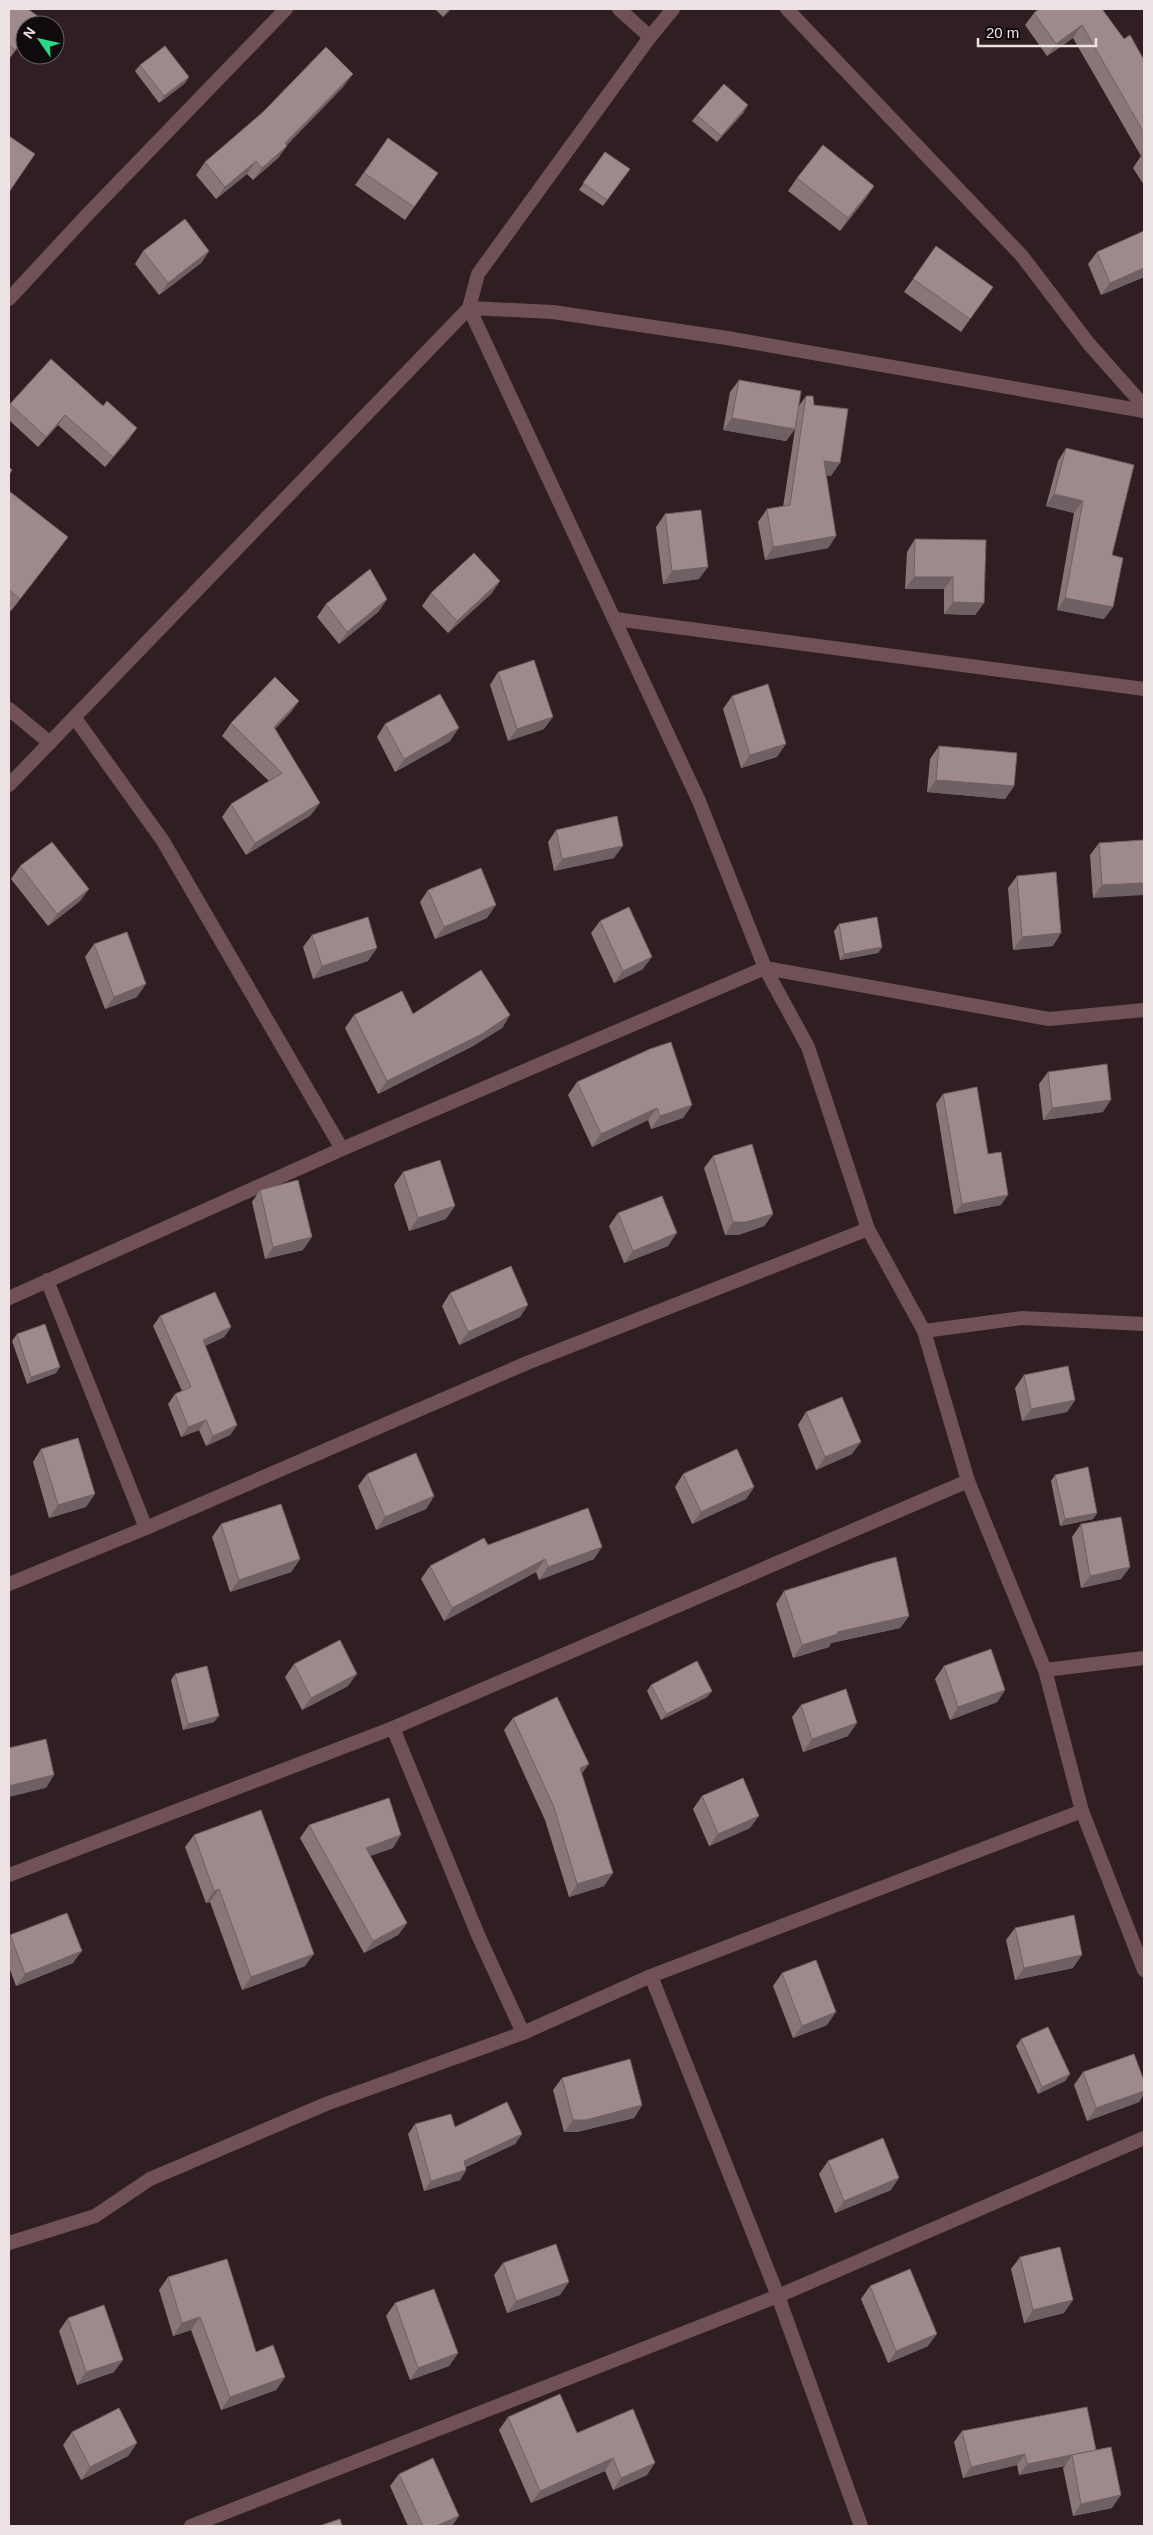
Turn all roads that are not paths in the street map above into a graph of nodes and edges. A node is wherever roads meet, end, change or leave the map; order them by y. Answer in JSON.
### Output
{"nodes":[{"id":1,"x":286,"y":9,"type":"edge"},
{"id":2,"x":619,"y":9,"type":"edge"},
{"id":3,"x":673,"y":9,"type":"edge"},
{"id":4,"x":787,"y":9,"type":"edge"},
{"id":5,"x":650,"y":36,"type":"junction"},
{"id":6,"x":9,"y":299,"type":"edge"},
{"id":7,"x":469,"y":308,"type":"junction"},
{"id":8,"x":1144,"y":406,"type":"edge"},
{"id":9,"x":1144,"y":411,"type":"edge"},
{"id":10,"x":614,"y":619,"type":"junction"},
{"id":11,"x":1144,"y":689,"type":"edge"},
{"id":12,"x":9,"y":708,"type":"edge"},
{"id":13,"x":75,"y":718,"type":"junction"},
{"id":14,"x":50,"y":743,"type":"junction"},
{"id":15,"x":9,"y":785,"type":"edge"},
{"id":16,"x":765,"y":968,"type":"junction"},
{"id":17,"x":1144,"y":1010,"type":"edge"},
{"id":18,"x":342,"y":1149,"type":"junction"},
{"id":19,"x":868,"y":1229,"type":"junction"},
{"id":20,"x":47,"y":1280,"type":"junction"},
{"id":21,"x":9,"y":1298,"type":"edge"},
{"id":22,"x":1144,"y":1324,"type":"edge"},
{"id":23,"x":924,"y":1331,"type":"junction"},
{"id":24,"x":968,"y":1481,"type":"junction"},
{"id":25,"x":146,"y":1528,"type":"junction"},
{"id":26,"x":9,"y":1584,"type":"edge"},
{"id":27,"x":1144,"y":1658,"type":"edge"},
{"id":28,"x":1046,"y":1670,"type":"junction"},
{"id":29,"x":393,"y":1728,"type":"junction"},
{"id":30,"x":1082,"y":1811,"type":"junction"},
{"id":31,"x":9,"y":1875,"type":"edge"},
{"id":32,"x":1137,"y":1937,"type":"edge"},
{"id":33,"x":1144,"y":1970,"type":"edge"},
{"id":34,"x":650,"y":1976,"type":"junction"},
{"id":35,"x":523,"y":2033,"type":"junction"},
{"id":36,"x":1144,"y":2138,"type":"edge"},
{"id":37,"x":9,"y":2243,"type":"edge"},
{"id":38,"x":778,"y":2296,"type":"junction"},
{"id":39,"x":191,"y":2526,"type":"edge"},
{"id":40,"x":861,"y":2526,"type":"edge"}],
"edges":[{"from":1,"to":6,"type":"street"},
{"from":2,"to":5,"type":"street"},
{"from":3,"to":5,"type":"street"},
{"from":4,"to":8,"type":"street"},
{"from":5,"to":7,"type":"street"},
{"from":7,"to":9,"type":"street"},
{"from":7,"to":10,"type":"street"},
{"from":7,"to":13,"type":"street"},
{"from":10,"to":11,"type":"street"},
{"from":10,"to":16,"type":"street"},
{"from":12,"to":14,"type":"street"},
{"from":13,"to":14,"type":"street"},
{"from":13,"to":18,"type":"street"},
{"from":14,"to":15,"type":"street"},
{"from":16,"to":17,"type":"street"},
{"from":16,"to":18,"type":"street"},
{"from":16,"to":19,"type":"street"},
{"from":18,"to":20,"type":"street"},
{"from":19,"to":23,"type":"street"},
{"from":19,"to":25,"type":"street"},
{"from":20,"to":21,"type":"street"},
{"from":20,"to":25,"type":"street"},
{"from":22,"to":23,"type":"street"},
{"from":23,"to":24,"type":"street"},
{"from":24,"to":28,"type":"street"},
{"from":24,"to":29,"type":"street"},
{"from":25,"to":26,"type":"street"},
{"from":27,"to":28,"type":"street"},
{"from":28,"to":30,"type":"street"},
{"from":29,"to":31,"type":"street"},
{"from":29,"to":35,"type":"street"},
{"from":30,"to":32,"type":"street"},
{"from":30,"to":34,"type":"street"},
{"from":32,"to":33,"type":"street"},
{"from":34,"to":35,"type":"street"},
{"from":34,"to":38,"type":"street"},
{"from":35,"to":37,"type":"street"},
{"from":36,"to":38,"type":"street"},
{"from":38,"to":39,"type":"street"},
{"from":38,"to":40,"type":"street"}]}
